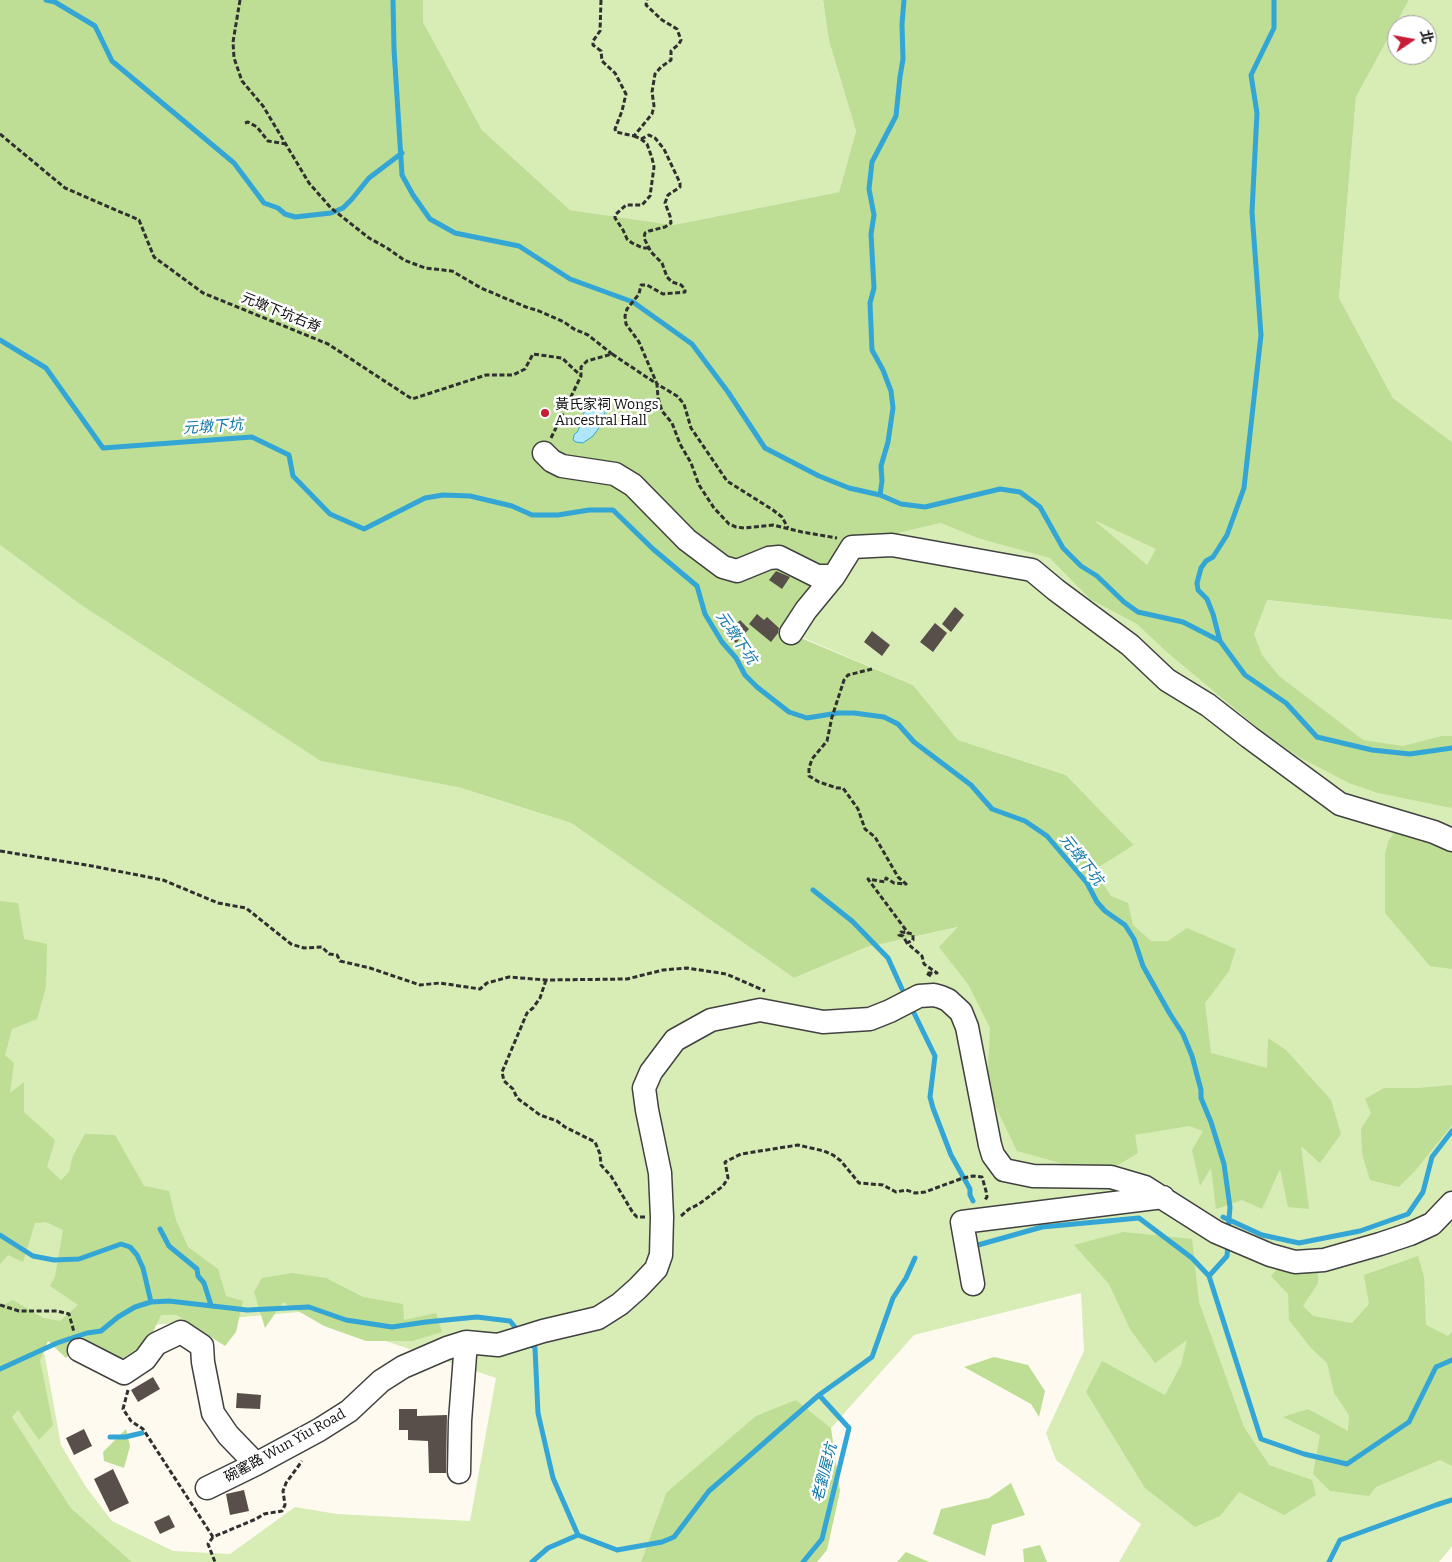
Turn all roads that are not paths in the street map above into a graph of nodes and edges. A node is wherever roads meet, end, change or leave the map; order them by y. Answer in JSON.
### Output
{"nodes":[{"id":1,"x":544,"y":453,"type":"road end"},
{"id":2,"x":834,"y":576,"type":"junction"},
{"id":3,"x":791,"y":633,"type":"dead end"},
{"id":4,"x":1452,"y":840,"type":"edge"},
{"id":5,"x":1164,"y":1197,"type":"junction"},
{"id":6,"x":1452,"y":1203,"type":"edge"},
{"id":7,"x":973,"y":1284,"type":"dead end"},
{"id":8,"x":466,"y":1342,"type":"junction"},
{"id":9,"x":79,"y":1350,"type":"dead end"},
{"id":10,"x":256,"y":1464,"type":"junction"},
{"id":11,"x":458,"y":1472,"type":"dead end"},
{"id":12,"x":207,"y":1488,"type":"dead end"}],
"edges":[{"from":1,"to":2,"type":"street"},
{"from":2,"to":3,"type":"street"},
{"from":2,"to":4,"type":"street"},
{"from":5,"to":6,"type":"street"},
{"from":5,"to":7,"type":"street"},
{"from":5,"to":8,"type":"street","name":"碗窰路 Wun Yiu Road"},
{"from":8,"to":10,"type":"street","name":"碗窰路 Wun Yiu Road"},
{"from":8,"to":11,"type":"street"},
{"from":9,"to":10,"type":"street"},
{"from":10,"to":12,"type":"street","name":"碗窰路 Wun Yiu Road"}]}
